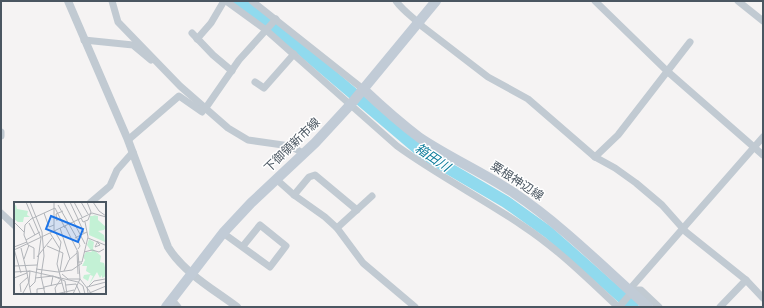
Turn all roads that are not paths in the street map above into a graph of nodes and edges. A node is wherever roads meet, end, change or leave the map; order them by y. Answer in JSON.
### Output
{"nodes":[{"id":1,"x":68,"y":1,"type":"edge"},
{"id":2,"x":112,"y":1,"type":"edge"},
{"id":3,"x":225,"y":1,"type":"edge"},
{"id":4,"x":252,"y":1,"type":"edge"},
{"id":5,"x":396,"y":1,"type":"edge"},
{"id":6,"x":436,"y":1,"type":"edge"},
{"id":7,"x":595,"y":1,"type":"edge"},
{"id":8,"x":738,"y":1,"type":"edge"},
{"id":9,"x":276,"y":19,"type":"junction"},
{"id":10,"x":763,"y":21,"type":"edge"},
{"id":11,"x":418,"y":22,"type":"junction"},
{"id":12,"x":266,"y":30,"type":"junction"},
{"id":13,"x":192,"y":33,"type":"dead end"},
{"id":14,"x":197,"y":39,"type":"junction"},
{"id":15,"x":84,"y":40,"type":"junction"},
{"id":16,"x":690,"y":42,"type":"dead end"},
{"id":17,"x":294,"y":54,"type":"junction"},
{"id":18,"x":156,"y":62,"type":"junction"},
{"id":19,"x":232,"y":71,"type":"junction"},
{"id":20,"x":667,"y":71,"type":"junction"},
{"id":21,"x":255,"y":82,"type":"dead end"},
{"id":22,"x":362,"y":90,"type":"junction"},
{"id":23,"x":352,"y":103,"type":"junction"},
{"id":24,"x":207,"y":111,"type":"junction"},
{"id":25,"x":1,"y":132,"type":"edge"},
{"id":26,"x":1,"y":136,"type":"edge"},
{"id":27,"x":763,"y":136,"type":"edge"},
{"id":28,"x":128,"y":140,"type":"junction"},
{"id":29,"x":754,"y":147,"type":"junction"},
{"id":30,"x":132,"y":152,"type":"junction"},
{"id":31,"x":303,"y":153,"type":"junction"},
{"id":32,"x":763,"y":155,"type":"edge"},
{"id":33,"x":596,"y":157,"type":"junction"},
{"id":34,"x":276,"y":179,"type":"junction"},
{"id":35,"x":294,"y":195,"type":"junction"},
{"id":36,"x":372,"y":196,"type":"dead end"},
{"id":37,"x":91,"y":202,"type":"edge"},
{"id":38,"x":357,"y":210,"type":"junction"},
{"id":39,"x":1,"y":213,"type":"edge"},
{"id":40,"x":14,"y":225,"type":"edge"},
{"id":41,"x":683,"y":227,"type":"junction"},
{"id":42,"x":337,"y":228,"type":"junction"},
{"id":43,"x":223,"y":233,"type":"junction"},
{"id":44,"x":243,"y":246,"type":"junction"},
{"id":45,"x":192,"y":274,"type":"junction"},
{"id":46,"x":746,"y":280,"type":"junction"},
{"id":47,"x":630,"y":291,"type":"junction"},
{"id":48,"x":763,"y":298,"type":"edge"},
{"id":49,"x":172,"y":305,"type":"edge"},
{"id":50,"x":237,"y":307,"type":"edge"},
{"id":51,"x":415,"y":307,"type":"edge"},
{"id":52,"x":619,"y":307,"type":"edge"},
{"id":53,"x":648,"y":307,"type":"edge"},
{"id":54,"x":660,"y":307,"type":"edge"},
{"id":55,"x":720,"y":307,"type":"edge"}],
"edges":[{"from":1,"to":15,"type":"street"},
{"from":2,"to":18,"type":"street"},
{"from":3,"to":12,"type":"street"},
{"from":3,"to":14,"type":"street"},
{"from":4,"to":9,"type":"street"},
{"from":5,"to":11,"type":"street"},
{"from":6,"to":11,"type":"main road","name":"下御領新市線"},
{"from":7,"to":20,"type":"street"},
{"from":8,"to":10,"type":"street"},
{"from":9,"to":12,"type":"street"},
{"from":9,"to":22,"type":"street"},
{"from":11,"to":22,"type":"main road","name":"下御領新市線"},
{"from":11,"to":33,"type":"street"},
{"from":12,"to":17,"type":"street"},
{"from":12,"to":19,"type":"street"},
{"from":13,"to":14,"type":"street"},
{"from":14,"to":19,"type":"street"},
{"from":15,"to":18,"type":"street"},
{"from":15,"to":28,"type":"street"},
{"from":16,"to":20,"type":"street"},
{"from":17,"to":21,"type":"street"},
{"from":17,"to":23,"type":"street"},
{"from":18,"to":24,"type":"street"},
{"from":19,"to":24,"type":"street"},
{"from":20,"to":29,"type":"street"},
{"from":20,"to":33,"type":"street"},
{"from":22,"to":23,"type":"main road","name":"下御領新市線"},
{"from":22,"to":47,"type":"main road","name":"粟根神辺線"},
{"from":23,"to":31,"type":"main road","name":"下御領新市線"},
{"from":23,"to":52,"type":"street"},
{"from":24,"to":28,"type":"street"},
{"from":24,"to":31,"type":"street"},
{"from":25,"to":26,"type":"street"},
{"from":27,"to":29,"type":"street"},
{"from":28,"to":30,"type":"street"},
{"from":29,"to":32,"type":"street"},
{"from":29,"to":41,"type":"street"},
{"from":30,"to":37,"type":"street"},
{"from":30,"to":45,"type":"street"},
{"from":31,"to":34,"type":"main road","name":"下御領新市線"},
{"from":33,"to":41,"type":"street"},
{"from":34,"to":35,"type":"street"},
{"from":34,"to":43,"type":"main road","name":"下御領新市線"},
{"from":35,"to":38,"type":"street"},
{"from":35,"to":42,"type":"street"},
{"from":36,"to":38,"type":"street"},
{"from":38,"to":42,"type":"street"},
{"from":39,"to":40,"type":"street"},
{"from":41,"to":46,"type":"street"},
{"from":41,"to":47,"type":"street"},
{"from":42,"to":51,"type":"street"},
{"from":43,"to":44,"type":"street"},
{"from":43,"to":45,"type":"main road","name":"下御領新市線"},
{"from":44,"to":44,"type":"street"},
{"from":45,"to":49,"type":"main road","name":"下御領新市線"},
{"from":45,"to":50,"type":"street"},
{"from":46,"to":48,"type":"street"},
{"from":46,"to":55,"type":"street"},
{"from":47,"to":52,"type":"street"},
{"from":47,"to":53,"type":"main road","name":"粟根神辺線"},
{"from":47,"to":54,"type":"street"}]}
